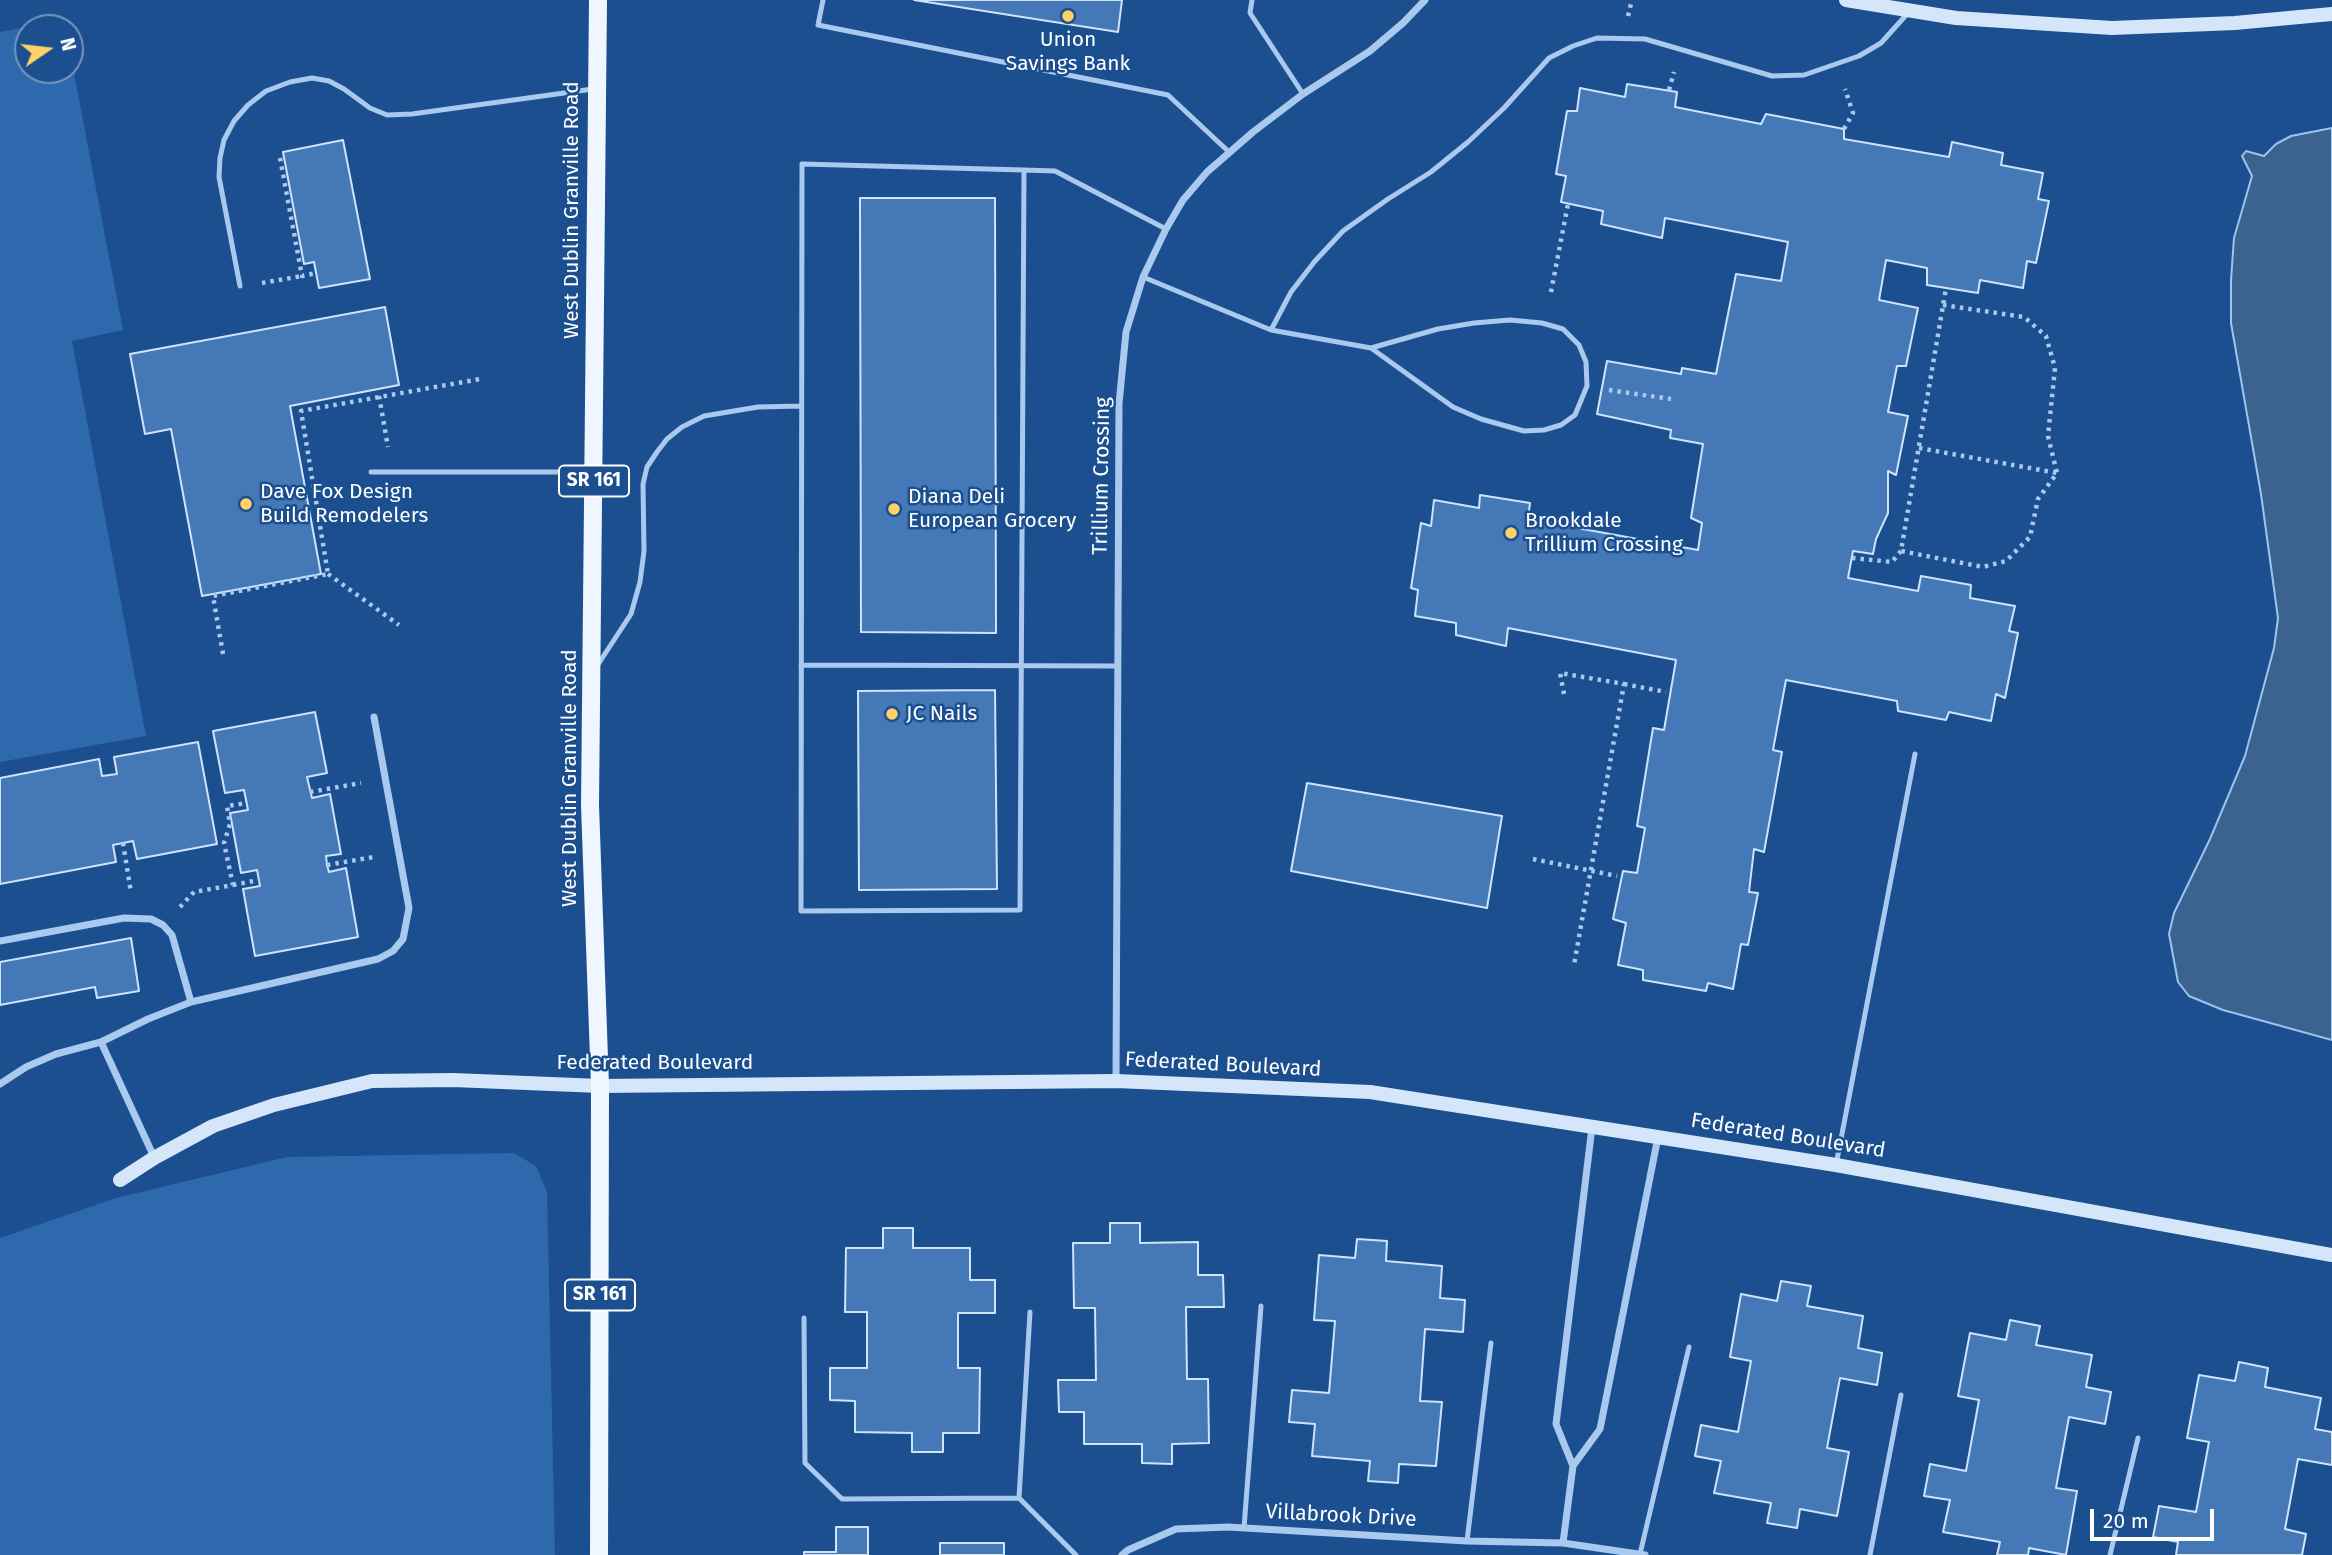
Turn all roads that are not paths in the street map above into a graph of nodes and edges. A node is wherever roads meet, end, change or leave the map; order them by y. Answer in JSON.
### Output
{"nodes":[{"id":1,"x":597,"y":0,"type":"edge"},
{"id":2,"x":822,"y":0,"type":"edge"},
{"id":3,"x":1252,"y":0,"type":"edge"},
{"id":4,"x":1425,"y":0,"type":"edge"},
{"id":5,"x":1846,"y":0,"type":"edge"},
{"id":6,"x":1909,"y":10,"type":"junction"},
{"id":7,"x":2332,"y":14,"type":"edge"},
{"id":8,"x":596,"y":89,"type":"junction"},
{"id":9,"x":1303,"y":94,"type":"junction"},
{"id":10,"x":1229,"y":152,"type":"junction"},
{"id":11,"x":1024,"y":170,"type":"junction"},
{"id":12,"x":1166,"y":229,"type":"junction"},
{"id":13,"x":1143,"y":277,"type":"junction"},
{"id":14,"x":240,"y":286,"type":"road end"},
{"id":15,"x":1271,"y":330,"type":"junction"},
{"id":16,"x":1371,"y":348,"type":"junction"},
{"id":17,"x":802,"y":406,"type":"junction"},
{"id":18,"x":371,"y":472,"type":"dead end"},
{"id":19,"x":594,"y":472,"type":"junction"},
{"id":20,"x":1021,"y":664,"type":"junction"},
{"id":21,"x":801,"y":665,"type":"junction"},
{"id":22,"x":1118,"y":666,"type":"junction"},
{"id":23,"x":592,"y":674,"type":"junction"},
{"id":24,"x":374,"y":717,"type":"dead end"},
{"id":25,"x":1915,"y":754,"type":"dead end"},
{"id":26,"x":0,"y":941,"type":"edge"},
{"id":27,"x":191,"y":1002,"type":"junction"},
{"id":28,"x":101,"y":1042,"type":"junction"},
{"id":29,"x":1116,"y":1081,"type":"junction"},
{"id":30,"x":0,"y":1084,"type":"edge"},
{"id":31,"x":600,"y":1086,"type":"junction"},
{"id":32,"x":1592,"y":1126,"type":"junction"},
{"id":33,"x":1658,"y":1136,"type":"junction"},
{"id":34,"x":154,"y":1158,"type":"junction"},
{"id":35,"x":1836,"y":1165,"type":"junction"},
{"id":36,"x":120,"y":1180,"type":"dead end"},
{"id":37,"x":2332,"y":1255,"type":"edge"},
{"id":38,"x":1261,"y":1306,"type":"dead end"},
{"id":39,"x":1030,"y":1312,"type":"dead end"},
{"id":40,"x":804,"y":1318,"type":"dead end"},
{"id":41,"x":1491,"y":1343,"type":"dead end"},
{"id":42,"x":1689,"y":1347,"type":"dead end"},
{"id":43,"x":1901,"y":1395,"type":"dead end"},
{"id":44,"x":2138,"y":1438,"type":"dead end"},
{"id":45,"x":1573,"y":1466,"type":"junction"},
{"id":46,"x":1019,"y":1498,"type":"junction"},
{"id":47,"x":1244,"y":1528,"type":"junction"},
{"id":48,"x":1467,"y":1541,"type":"junction"},
{"id":49,"x":1563,"y":1543,"type":"junction"},
{"id":50,"x":599,"y":1555,"type":"edge"},
{"id":51,"x":1076,"y":1555,"type":"edge"},
{"id":52,"x":1122,"y":1555,"type":"edge"},
{"id":53,"x":1642,"y":1555,"type":"edge"},
{"id":54,"x":1870,"y":1555,"type":"edge"},
{"id":55,"x":2110,"y":1555,"type":"edge"}],
"edges":[{"from":1,"to":8,"type":"main road","name":"West Dublin Granville Road","number":"SR 161"},
{"from":2,"to":10,"type":"lane"},
{"from":3,"to":9,"type":"lane"},
{"from":4,"to":9,"type":"street","name":"Trillium Crossing"},
{"from":5,"to":6,"type":"main road"},
{"from":6,"to":7,"type":"main road"},
{"from":6,"to":15,"type":"lane"},
{"from":8,"to":14,"type":"lane"},
{"from":8,"to":19,"type":"main road","name":"West Dublin Granville Road","number":"SR 161"},
{"from":9,"to":10,"type":"street","name":"Trillium Crossing"},
{"from":10,"to":12,"type":"street","name":"Trillium Crossing"},
{"from":11,"to":12,"type":"lane"},
{"from":11,"to":17,"type":"lane"},
{"from":11,"to":20,"type":"lane"},
{"from":12,"to":13,"type":"street","name":"Trillium Crossing"},
{"from":13,"to":15,"type":"lane"},
{"from":13,"to":22,"type":"street","name":"Trillium Crossing"},
{"from":15,"to":16,"type":"lane"},
{"from":16,"to":16,"type":"lane"},
{"from":17,"to":21,"type":"lane"},
{"from":17,"to":23,"type":"lane"},
{"from":18,"to":19,"type":"lane"},
{"from":19,"to":23,"type":"main road","name":"West Dublin Granville Road","number":"SR 161"},
{"from":20,"to":21,"type":"lane"},
{"from":20,"to":21,"type":"lane"},
{"from":20,"to":22,"type":"lane"},
{"from":22,"to":29,"type":"street","name":"Trillium Crossing"},
{"from":23,"to":31,"type":"main road","name":"West Dublin Granville Road","number":"SR 161"},
{"from":24,"to":27,"type":"street"},
{"from":25,"to":35,"type":"lane"},
{"from":26,"to":27,"type":"street"},
{"from":27,"to":28,"type":"street"},
{"from":28,"to":30,"type":"street"},
{"from":28,"to":34,"type":"street"},
{"from":29,"to":31,"type":"main road","name":"Federated Boulevard"},
{"from":29,"to":32,"type":"main road","name":"Federated Boulevard"},
{"from":31,"to":34,"type":"main road","name":"Federated Boulevard"},
{"from":31,"to":50,"type":"main road","name":"West Dublin Granville Road","number":"SR 161"},
{"from":32,"to":33,"type":"main road","name":"Federated Boulevard"},
{"from":32,"to":45,"type":"street"},
{"from":33,"to":35,"type":"main road","name":"Federated Boulevard"},
{"from":33,"to":45,"type":"street"},
{"from":34,"to":36,"type":"main road","name":"Federated Boulevard"},
{"from":35,"to":37,"type":"main road","name":"Federated Boulevard"},
{"from":38,"to":47,"type":"lane"},
{"from":39,"to":46,"type":"lane"},
{"from":40,"to":46,"type":"lane"},
{"from":41,"to":48,"type":"lane"},
{"from":42,"to":53,"type":"lane"},
{"from":43,"to":54,"type":"lane"},
{"from":44,"to":55,"type":"lane"},
{"from":45,"to":49,"type":"street"},
{"from":46,"to":51,"type":"lane"},
{"from":47,"to":48,"type":"street","name":"Villabrook Drive"},
{"from":47,"to":52,"type":"street","name":"Villabrook Drive"},
{"from":48,"to":49,"type":"street","name":"Villabrook Drive"},
{"from":49,"to":53,"type":"street","name":"Villabrook Drive"}]}
